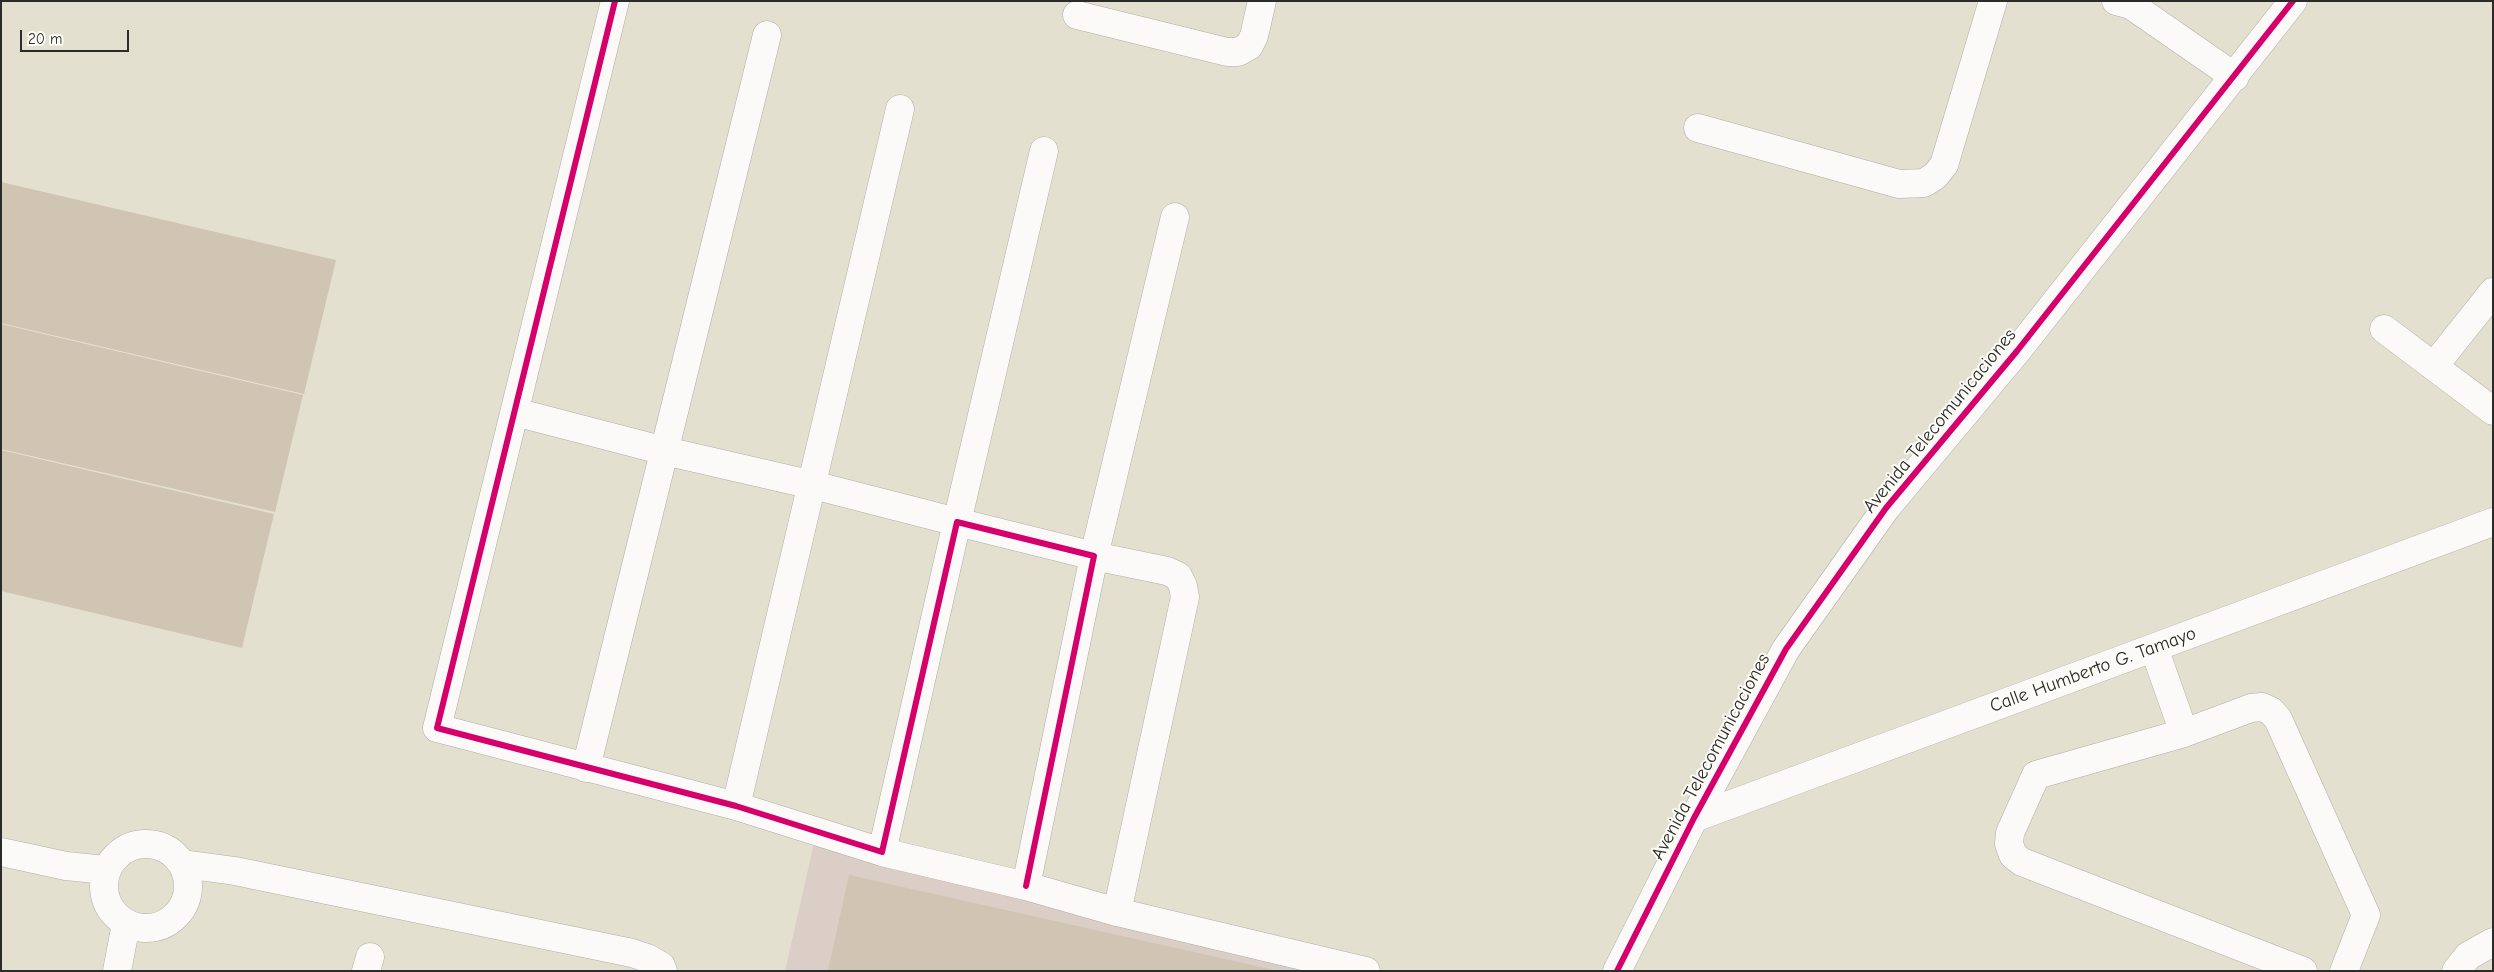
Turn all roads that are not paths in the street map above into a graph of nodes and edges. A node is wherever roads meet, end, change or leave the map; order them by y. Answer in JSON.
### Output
{"nodes":[{"id":1,"x":615,"y":1,"type":"edge"},
{"id":2,"x":1262,"y":1,"type":"edge"},
{"id":3,"x":1993,"y":1,"type":"edge"},
{"id":4,"x":2116,"y":1,"type":"edge"},
{"id":5,"x":2294,"y":1,"type":"edge"},
{"id":6,"x":1077,"y":15,"type":"dead end"},
{"id":7,"x":767,"y":35,"type":"dead end"},
{"id":8,"x":2235,"y":76,"type":"junction"},
{"id":9,"x":900,"y":109,"type":"dead end"},
{"id":10,"x":1698,"y":128,"type":"dead end"},
{"id":11,"x":1044,"y":152,"type":"dead end"},
{"id":12,"x":1175,"y":217,"type":"dead end"},
{"id":13,"x":2493,"y":292,"type":"edge"},
{"id":14,"x":2384,"y":329,"type":"dead end"},
{"id":15,"x":2434,"y":366,"type":"junction"},
{"id":16,"x":2490,"y":402,"type":"edge"},
{"id":17,"x":515,"y":412,"type":"junction"},
{"id":18,"x":665,"y":451,"type":"junction"},
{"id":19,"x":813,"y":485,"type":"junction"},
{"id":20,"x":957,"y":522,"type":"junction"},
{"id":21,"x":2493,"y":522,"type":"edge"},
{"id":22,"x":1094,"y":556,"type":"junction"},
{"id":23,"x":2154,"y":648,"type":"junction"},
{"id":24,"x":2184,"y":733,"type":"junction"},
{"id":25,"x":586,"y":768,"type":"junction"},
{"id":26,"x":736,"y":806,"type":"junction"},
{"id":27,"x":1694,"y":818,"type":"junction"},
{"id":28,"x":1,"y":852,"type":"edge"},
{"id":29,"x":882,"y":852,"type":"junction"},
{"id":30,"x":186,"y":877,"type":"junction"},
{"id":31,"x":105,"y":880,"type":"junction"},
{"id":32,"x":1026,"y":886,"type":"junction"},
{"id":33,"x":1117,"y":912,"type":"junction"},
{"id":34,"x":135,"y":926,"type":"junction"},
{"id":35,"x":2493,"y":942,"type":"edge"},
{"id":36,"x":2469,"y":966,"type":"edge"},
{"id":37,"x":118,"y":967,"type":"edge"},
{"id":38,"x":664,"y":971,"type":"edge"},
{"id":39,"x":1366,"y":971,"type":"edge"},
{"id":40,"x":1617,"y":971,"type":"edge"},
{"id":41,"x":2303,"y":971,"type":"edge"},
{"id":42,"x":2344,"y":971,"type":"edge"}],
"edges":[{"from":1,"to":17,"type":"street"},
{"from":2,"to":6,"type":"street"},
{"from":3,"to":10,"type":"street"},
{"from":4,"to":8,"type":"street"},
{"from":5,"to":8,"type":"street","name":"Avenida Telecomunicaciones"},
{"from":7,"to":18,"type":"street"},
{"from":8,"to":27,"type":"street","name":"Avenida Telecomunicaciones"},
{"from":9,"to":19,"type":"street"},
{"from":11,"to":20,"type":"street"},
{"from":12,"to":22,"type":"street"},
{"from":13,"to":15,"type":"street"},
{"from":14,"to":15,"type":"street"},
{"from":15,"to":16,"type":"street"},
{"from":17,"to":18,"type":"street"},
{"from":17,"to":25,"type":"street"},
{"from":18,"to":19,"type":"street"},
{"from":18,"to":25,"type":"street"},
{"from":19,"to":20,"type":"street"},
{"from":19,"to":26,"type":"street"},
{"from":20,"to":22,"type":"street"},
{"from":20,"to":29,"type":"street"},
{"from":21,"to":23,"type":"street","name":"Calle Humberto G. Tamayo"},
{"from":22,"to":32,"type":"street"},
{"from":22,"to":33,"type":"street"},
{"from":23,"to":24,"type":"street"},
{"from":23,"to":27,"type":"street","name":"Calle Humberto G. Tamayo"},
{"from":24,"to":41,"type":"street"},
{"from":24,"to":42,"type":"street"},
{"from":25,"to":26,"type":"street"},
{"from":26,"to":29,"type":"street"},
{"from":27,"to":40,"type":"street","name":"Avenida Telecomunicaciones"},
{"from":28,"to":31,"type":"street"},
{"from":29,"to":32,"type":"street"},
{"from":30,"to":31,"type":"street"},
{"from":30,"to":34,"type":"street"},
{"from":30,"to":38,"type":"street"},
{"from":31,"to":34,"type":"street"},
{"from":32,"to":33,"type":"street"},
{"from":33,"to":39,"type":"street"},
{"from":34,"to":37,"type":"street"},
{"from":35,"to":36,"type":"street"}]}
